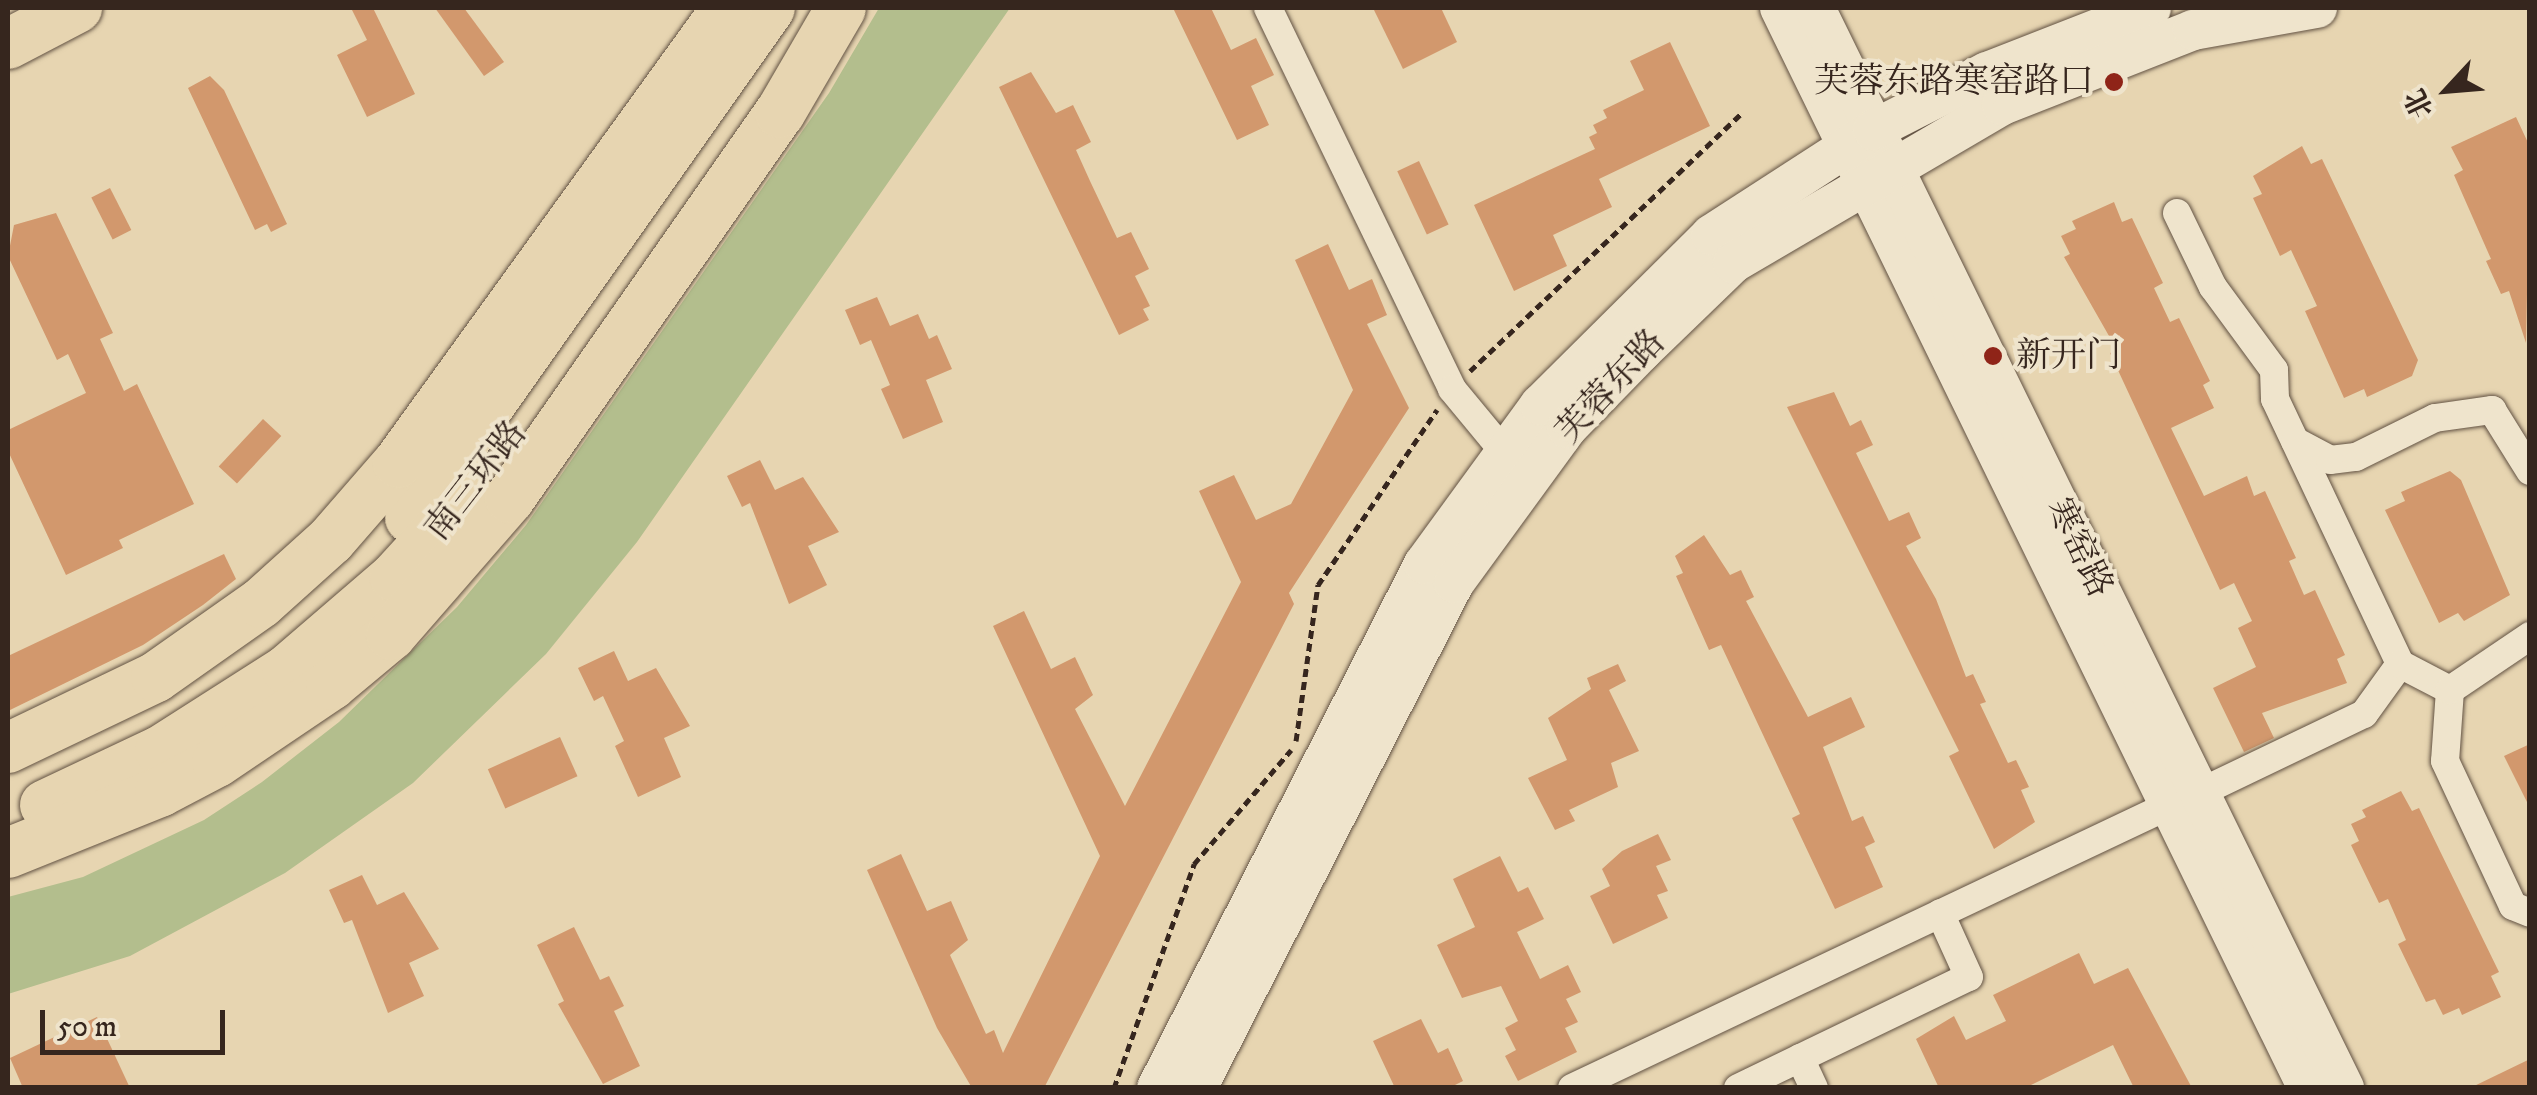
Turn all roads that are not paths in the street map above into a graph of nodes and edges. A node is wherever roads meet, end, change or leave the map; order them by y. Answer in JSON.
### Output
{"nodes":[{"id":1,"x":78,"y":8,"type":"edge"},
{"id":2,"x":727,"y":8,"type":"edge"},
{"id":3,"x":770,"y":8,"type":"edge"},
{"id":4,"x":819,"y":8,"type":"edge"},
{"id":5,"x":841,"y":8,"type":"edge"},
{"id":6,"x":1268,"y":8,"type":"edge"},
{"id":7,"x":1780,"y":8,"type":"edge"},
{"id":8,"x":1816,"y":8,"type":"edge"},
{"id":9,"x":2151,"y":8,"type":"edge"},
{"id":10,"x":2317,"y":8,"type":"edge"},
{"id":11,"x":8,"y":44,"type":"edge"},
{"id":12,"x":729,"y":99,"type":"junction"},
{"id":13,"x":1860,"y":139,"type":"junction"},
{"id":14,"x":1879,"y":178,"type":"junction"},
{"id":15,"x":2177,"y":213,"type":"dead end"},
{"id":16,"x":2295,"y":441,"type":"junction"},
{"id":17,"x":1505,"y":453,"type":"junction"},
{"id":18,"x":2530,"y":472,"type":"edge"},
{"id":19,"x":2530,"y":636,"type":"edge"},
{"id":20,"x":2400,"y":664,"type":"junction"},
{"id":21,"x":2450,"y":690,"type":"junction"},
{"id":22,"x":8,"y":748,"type":"edge"},
{"id":23,"x":8,"y":788,"type":"edge"},
{"id":24,"x":2184,"y":799,"type":"junction"},
{"id":25,"x":8,"y":818,"type":"edge"},
{"id":26,"x":8,"y":853,"type":"edge"},
{"id":27,"x":1940,"y":914,"type":"junction"},
{"id":28,"x":2530,"y":914,"type":"edge"},
{"id":29,"x":1800,"y":1058,"type":"junction"},
{"id":30,"x":1157,"y":1088,"type":"edge"},
{"id":31,"x":1198,"y":1088,"type":"edge"},
{"id":32,"x":1572,"y":1088,"type":"edge"},
{"id":33,"x":1738,"y":1088,"type":"edge"},
{"id":34,"x":1814,"y":1088,"type":"edge"},
{"id":35,"x":2308,"y":1088,"type":"edge"},
{"id":36,"x":2344,"y":1088,"type":"edge"}],
"edges":[{"from":1,"to":11,"type":"highway"},
{"from":2,"to":22,"type":"highway"},
{"from":3,"to":12,"type":"highway","name":"南三环路"},
{"from":4,"to":12,"type":"highway","name":"南三环路"},
{"from":5,"to":26,"type":"highway"},
{"from":6,"to":17,"type":"street"},
{"from":7,"to":13,"type":"main road","name":"寒窑路"},
{"from":8,"to":13,"type":"main road","name":"寒窑路"},
{"from":9,"to":13,"type":"main road","name":"芙蓉东路"},
{"from":10,"to":14,"type":"main road","name":"芙蓉东路"},
{"from":12,"to":23,"type":"highway","name":"南三环路"},
{"from":12,"to":25,"type":"highway","name":"南三环路"},
{"from":13,"to":14,"type":"main road","name":"寒窑路"},
{"from":13,"to":17,"type":"main road","name":"芙蓉东路"},
{"from":14,"to":24,"type":"main road","name":"寒窑路"},
{"from":14,"to":31,"type":"main road","name":"芙蓉东路"},
{"from":15,"to":16,"type":"street"},
{"from":16,"to":18,"type":"street"},
{"from":16,"to":20,"type":"street"},
{"from":17,"to":30,"type":"main road","name":"芙蓉东路"},
{"from":19,"to":21,"type":"street"},
{"from":20,"to":21,"type":"street"},
{"from":20,"to":24,"type":"street"},
{"from":21,"to":28,"type":"street"},
{"from":24,"to":27,"type":"street"},
{"from":24,"to":35,"type":"main road","name":"寒窑路"},
{"from":24,"to":36,"type":"main road","name":"寒窑路"},
{"from":27,"to":29,"type":"street"},
{"from":27,"to":32,"type":"street"},
{"from":29,"to":33,"type":"street"},
{"from":29,"to":34,"type":"street"}]}
